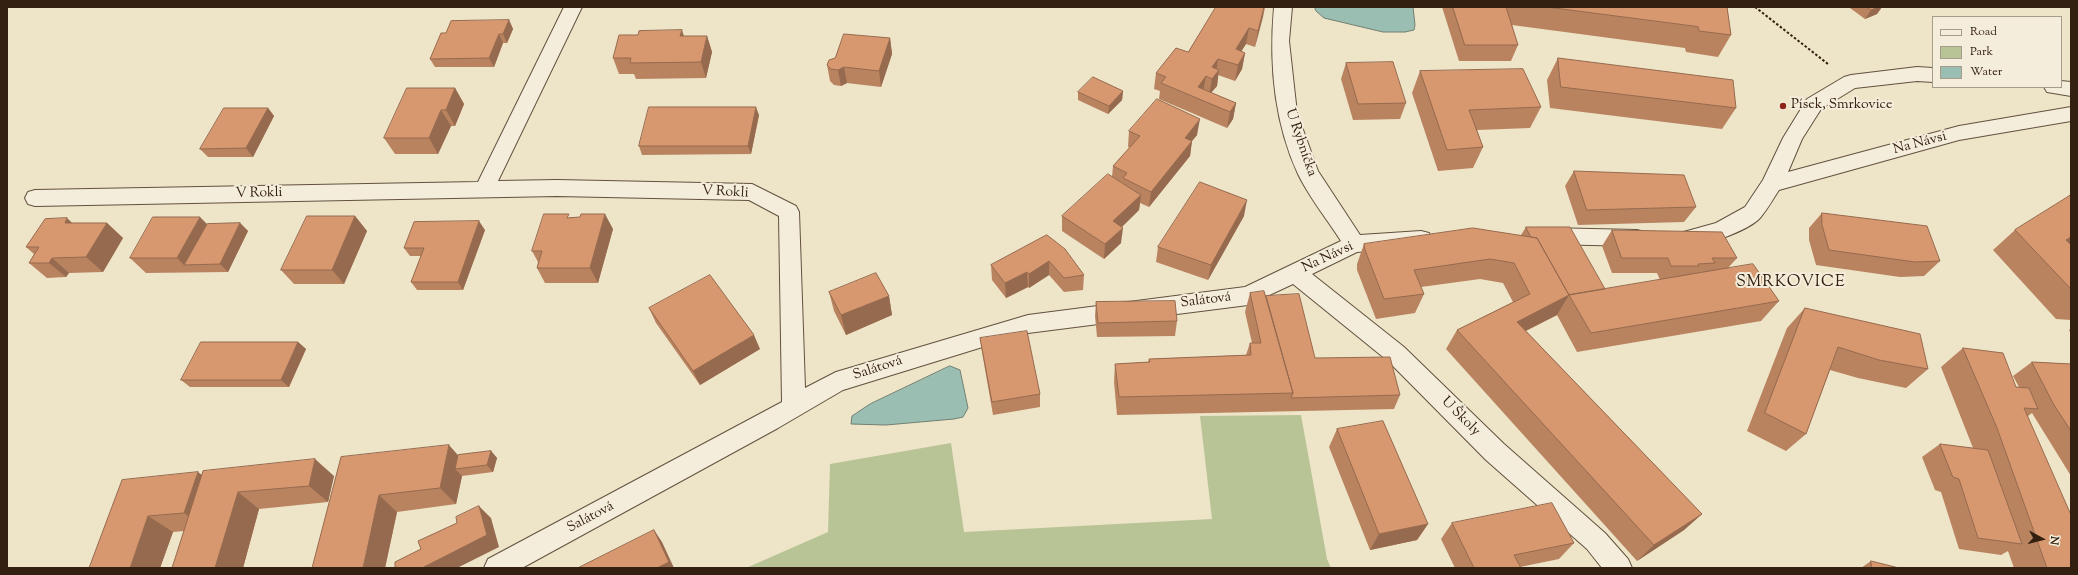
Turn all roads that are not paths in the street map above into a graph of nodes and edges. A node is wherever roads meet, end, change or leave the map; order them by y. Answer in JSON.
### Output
{"nodes":[{"id":1,"x":573,"y":7,"type":"edge"},
{"id":2,"x":1283,"y":7,"type":"edge"},
{"id":3,"x":1932,"y":75,"type":"edge"},
{"id":4,"x":2071,"y":114,"type":"edge"},
{"id":5,"x":1772,"y":184,"type":"junction"},
{"id":6,"x":484,"y":190,"type":"junction"},
{"id":7,"x":35,"y":198,"type":"dead end"},
{"id":8,"x":1527,"y":236,"type":"edge"},
{"id":9,"x":1444,"y":238,"type":"edge"},
{"id":10,"x":1354,"y":244,"type":"junction"},
{"id":11,"x":1294,"y":273,"type":"junction"},
{"id":12,"x":794,"y":407,"type":"junction"},
{"id":13,"x":497,"y":568,"type":"edge"},
{"id":14,"x":1619,"y":568,"type":"edge"}],
"edges":[{"from":1,"to":6,"type":"street"},
{"from":2,"to":10,"type":"street","name":"U Rybníčka"},
{"from":3,"to":5,"type":"street"},
{"from":4,"to":5,"type":"street","name":"Na Návsi"},
{"from":5,"to":8,"type":"street"},
{"from":6,"to":7,"type":"street","name":"V Rokli"},
{"from":6,"to":12,"type":"street","name":"V Rokli"},
{"from":9,"to":10,"type":"street","name":"Na Návsi"},
{"from":10,"to":11,"type":"street","name":"Na Návsi"},
{"from":11,"to":12,"type":"street","name":"Salátová"},
{"from":11,"to":14,"type":"street","name":"U Školy"},
{"from":12,"to":13,"type":"street","name":"Salátová"}]}
